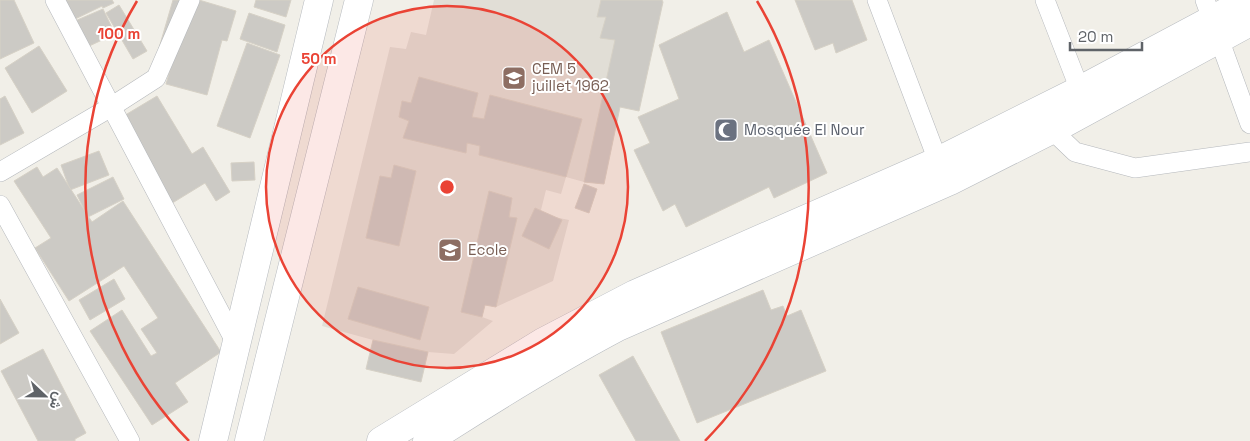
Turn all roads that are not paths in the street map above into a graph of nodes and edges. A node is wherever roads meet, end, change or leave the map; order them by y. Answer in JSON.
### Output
{"nodes":[{"id":1,"x":54,"y":0,"type":"edge"},
{"id":2,"x":190,"y":0,"type":"edge"},
{"id":3,"x":319,"y":0,"type":"edge"},
{"id":4,"x":359,"y":0,"type":"edge"},
{"id":5,"x":877,"y":0,"type":"edge"},
{"id":6,"x":1045,"y":0,"type":"edge"},
{"id":7,"x":1249,"y":0,"type":"edge"},
{"id":8,"x":1212,"y":19,"type":"edge"},
{"id":9,"x":1250,"y":22,"type":"edge"},
{"id":10,"x":1080,"y":90,"type":"junction"},
{"id":11,"x":111,"y":108,"type":"junction"},
{"id":12,"x":1250,"y":124,"type":"edge"},
{"id":13,"x":1052,"y":130,"type":"junction"},
{"id":14,"x":1250,"y":152,"type":"edge"},
{"id":15,"x":938,"y":161,"type":"junction"},
{"id":16,"x":0,"y":172,"type":"edge"},
{"id":17,"x":0,"y":205,"type":"edge"},
{"id":18,"x":236,"y":343,"type":"junction"},
{"id":19,"x":130,"y":441,"type":"edge"},
{"id":20,"x":212,"y":441,"type":"edge"},
{"id":21,"x":249,"y":441,"type":"edge"},
{"id":22,"x":381,"y":441,"type":"edge"},
{"id":23,"x":426,"y":441,"type":"edge"}],
"edges":[{"from":1,"to":11,"type":"street"},
{"from":2,"to":11,"type":"street"},
{"from":3,"to":18,"type":"street"},
{"from":4,"to":21,"type":"street"},
{"from":5,"to":15,"type":"street"},
{"from":6,"to":10,"type":"street"},
{"from":7,"to":8,"type":"street"},
{"from":8,"to":9,"type":"street"},
{"from":8,"to":10,"type":"street"},
{"from":8,"to":12,"type":"street"},
{"from":8,"to":13,"type":"street"},
{"from":10,"to":15,"type":"street"},
{"from":11,"to":16,"type":"street"},
{"from":11,"to":18,"type":"street"},
{"from":13,"to":14,"type":"street"},
{"from":13,"to":23,"type":"street"},
{"from":15,"to":22,"type":"street"},
{"from":17,"to":19,"type":"street"},
{"from":18,"to":20,"type":"street"}]}
